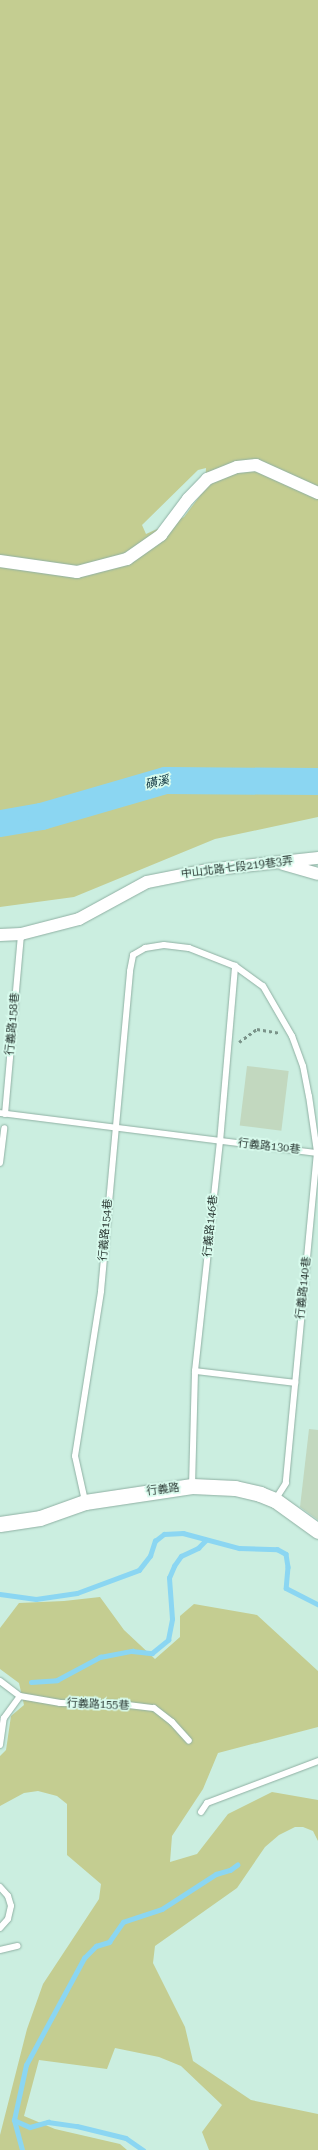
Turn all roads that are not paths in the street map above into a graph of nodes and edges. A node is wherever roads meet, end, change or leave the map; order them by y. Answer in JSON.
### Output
{"nodes":[{"id":1,"x":318,"y":493,"type":"edge"},
{"id":2,"x":0,"y":561,"type":"edge"},
{"id":3,"x":318,"y":858,"type":"edge"},
{"id":4,"x":278,"y":863,"type":"junction"},
{"id":5,"x":318,"y":874,"type":"edge"},
{"id":6,"x":21,"y":934,"type":"junction"},
{"id":7,"x":0,"y":936,"type":"edge"},
{"id":8,"x":133,"y":955,"type":"joint"},
{"id":9,"x":235,"y":966,"type":"junction"},
{"id":10,"x":3,"y":1114,"type":"edge"},
{"id":11,"x":4,"y":1128,"type":"dead end"},
{"id":12,"x":115,"y":1129,"type":"junction"},
{"id":13,"x":220,"y":1142,"type":"junction"},
{"id":14,"x":318,"y":1153,"type":"edge"},
{"id":15,"x":0,"y":1163,"type":"edge"},
{"id":16,"x":195,"y":1371,"type":"junction"},
{"id":17,"x":295,"y":1383,"type":"junction"},
{"id":18,"x":192,"y":1486,"type":"junction"},
{"id":19,"x":275,"y":1500,"type":"junction"},
{"id":20,"x":85,"y":1502,"type":"junction"},
{"id":21,"x":0,"y":1524,"type":"edge"},
{"id":22,"x":318,"y":1531,"type":"edge"},
{"id":23,"x":0,"y":1681,"type":"edge"},
{"id":24,"x":20,"y":1696,"type":"junction"},
{"id":25,"x":189,"y":1741,"type":"dead end"},
{"id":26,"x":0,"y":1745,"type":"edge"},
{"id":27,"x":318,"y":1761,"type":"edge"},
{"id":28,"x":201,"y":1812,"type":"dead end"},
{"id":29,"x":0,"y":1887,"type":"edge"},
{"id":30,"x":0,"y":1928,"type":"edge"},
{"id":31,"x":18,"y":1946,"type":"dead end"},
{"id":32,"x":0,"y":1950,"type":"edge"}],
"edges":[{"from":1,"to":2,"type":"street"},
{"from":3,"to":4,"type":"street","name":"中山北路七段219巷3弄"},
{"from":4,"to":5,"type":"street"},
{"from":4,"to":6,"type":"street","name":"中山北路七段219巷3弄"},
{"from":6,"to":7,"type":"street","name":"中山北路七段219巷3弄"},
{"from":6,"to":10,"type":"lane","name":"行義路158巷"},
{"from":8,"to":9,"type":"lane","name":"行義路140巷"},
{"from":8,"to":12,"type":"lane","name":"行義路154巷"},
{"from":9,"to":13,"type":"lane","name":"行義路146巷"},
{"from":9,"to":14,"type":"lane","name":"行義路140巷"},
{"from":10,"to":12,"type":"lane","name":"行義路130巷"},
{"from":11,"to":15,"type":"lane"},
{"from":12,"to":13,"type":"lane","name":"行義路130巷"},
{"from":12,"to":20,"type":"lane","name":"行義路154巷"},
{"from":13,"to":14,"type":"lane","name":"行義路130巷"},
{"from":13,"to":16,"type":"lane","name":"行義路146巷"},
{"from":14,"to":17,"type":"lane","name":"行義路140巷"},
{"from":16,"to":17,"type":"lane"},
{"from":16,"to":18,"type":"lane","name":"行義路146巷"},
{"from":17,"to":19,"type":"lane","name":"行義路140巷"},
{"from":18,"to":19,"type":"street","name":"行義路"},
{"from":18,"to":20,"type":"street","name":"行義路"},
{"from":19,"to":22,"type":"street","name":"行義路"},
{"from":20,"to":21,"type":"street","name":"行義路"},
{"from":23,"to":24,"type":"lane","name":"行義路155巷"},
{"from":24,"to":25,"type":"lane","name":"行義路155巷"},
{"from":24,"to":26,"type":"lane"},
{"from":27,"to":28,"type":"lane"},
{"from":29,"to":30,"type":"lane"},
{"from":31,"to":32,"type":"lane"}]}
